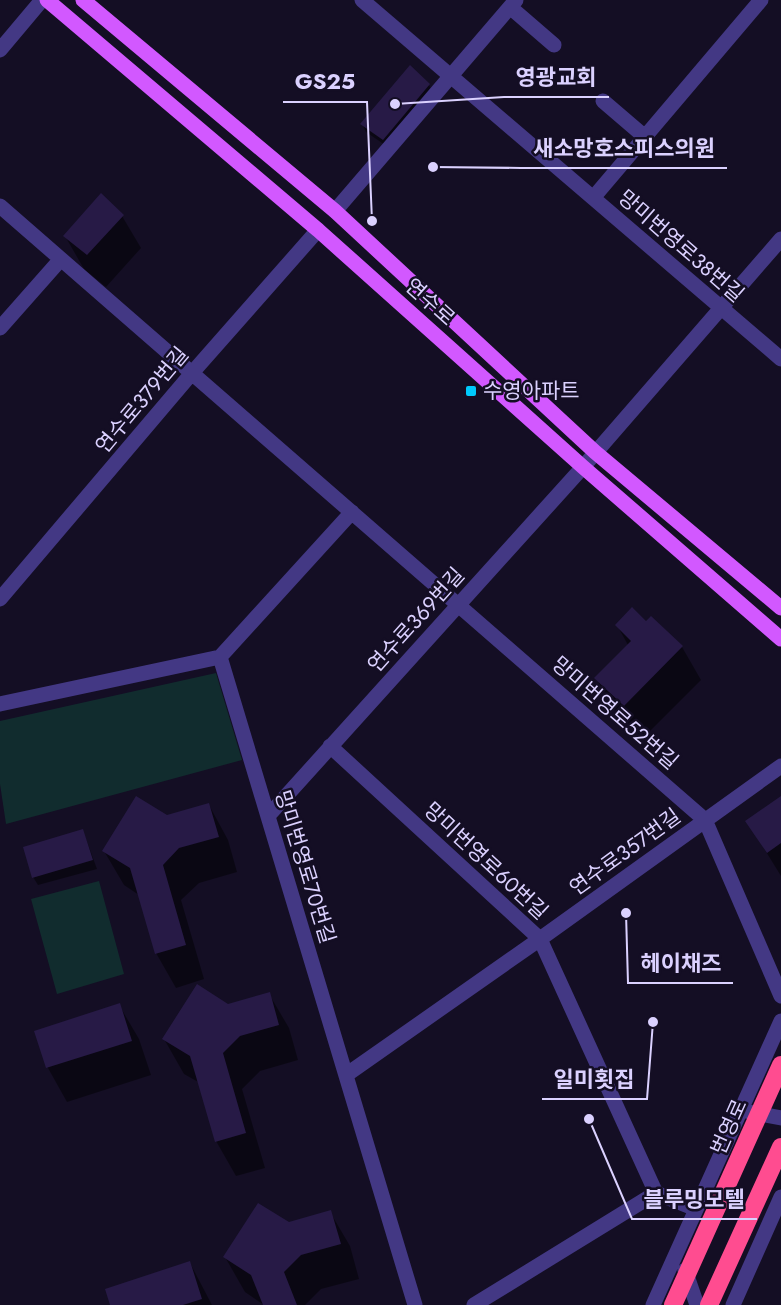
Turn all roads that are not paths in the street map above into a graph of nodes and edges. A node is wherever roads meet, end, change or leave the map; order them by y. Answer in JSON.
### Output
{"nodes":[{"id":1,"x":42,"y":0,"type":"edge"},
{"id":2,"x":47,"y":0,"type":"edge"},
{"id":3,"x":83,"y":0,"type":"edge"},
{"id":4,"x":362,"y":0,"type":"edge"},
{"id":5,"x":761,"y":0,"type":"edge"},
{"id":6,"x":513,"y":3,"type":"edge"},
{"id":7,"x":554,"y":45,"type":"dead end"},
{"id":8,"x":0,"y":50,"type":"edge"},
{"id":9,"x":451,"y":76,"type":"junction"},
{"id":10,"x":603,"y":101,"type":"dead end"},
{"id":11,"x":645,"y":137,"type":"junction"},
{"id":12,"x":593,"y":198,"type":"junction"},
{"id":13,"x":0,"y":206,"type":"edge"},
{"id":14,"x":335,"y":211,"type":"junction"},
{"id":15,"x":318,"y":230,"type":"junction"},
{"id":16,"x":781,"y":239,"type":"edge"},
{"id":17,"x":61,"y":259,"type":"junction"},
{"id":18,"x":721,"y":308,"type":"junction"},
{"id":19,"x":0,"y":328,"type":"edge"},
{"id":20,"x":781,"y":359,"type":"edge"},
{"id":21,"x":192,"y":373,"type":"junction"},
{"id":22,"x":595,"y":452,"type":"junction"},
{"id":23,"x":583,"y":467,"type":"junction"},
{"id":24,"x":351,"y":512,"type":"junction"},
{"id":25,"x":0,"y":599,"type":"edge"},
{"id":26,"x":458,"y":605,"type":"junction"},
{"id":27,"x":781,"y":608,"type":"edge"},
{"id":28,"x":781,"y":639,"type":"edge"},
{"id":29,"x":220,"y":657,"type":"junction"},
{"id":30,"x":0,"y":704,"type":"edge"},
{"id":31,"x":330,"y":746,"type":"junction"},
{"id":32,"x":781,"y":766,"type":"edge"},
{"id":33,"x":268,"y":816,"type":"junction"},
{"id":34,"x":705,"y":820,"type":"junction"},
{"id":35,"x":540,"y":939,"type":"junction"},
{"id":36,"x":781,"y":996,"type":"edge"},
{"id":37,"x":781,"y":1021,"type":"edge"},
{"id":38,"x":781,"y":1065,"type":"edge"},
{"id":39,"x":346,"y":1075,"type":"junction"},
{"id":40,"x":740,"y":1111,"type":"junction"},
{"id":41,"x":781,"y":1118,"type":"edge"},
{"id":42,"x":781,"y":1147,"type":"edge"},
{"id":43,"x":656,"y":1193,"type":"junction"},
{"id":44,"x":781,"y":1197,"type":"edge"},
{"id":45,"x":696,"y":1209,"type":"junction"},
{"id":46,"x":677,"y":1251,"type":"junction"},
{"id":47,"x":415,"y":1305,"type":"edge"},
{"id":48,"x":474,"y":1305,"type":"edge"},
{"id":49,"x":653,"y":1305,"type":"edge"},
{"id":50,"x":673,"y":1305,"type":"edge"},
{"id":51,"x":697,"y":1305,"type":"edge"},
{"id":52,"x":710,"y":1305,"type":"edge"},
{"id":53,"x":733,"y":1305,"type":"edge"}],
"edges":[{"from":1,"to":8,"type":"street"},
{"from":2,"to":15,"type":"main road","name":"연수로"},
{"from":3,"to":14,"type":"main road","name":"연수로"},
{"from":4,"to":9,"type":"street","name":"망미번영로38번길"},
{"from":5,"to":11,"type":"street"},
{"from":6,"to":7,"type":"street"},
{"from":6,"to":9,"type":"street"},
{"from":9,"to":12,"type":"street","name":"망미번영로38번길"},
{"from":9,"to":14,"type":"street"},
{"from":10,"to":11,"type":"street"},
{"from":11,"to":12,"type":"street"},
{"from":12,"to":18,"type":"street","name":"망미번영로38번길"},
{"from":13,"to":17,"type":"street","name":"망미번영로52번길"},
{"from":14,"to":22,"type":"main road","name":"연수로"},
{"from":15,"to":21,"type":"street","name":"연수로379번길"},
{"from":15,"to":23,"type":"main road","name":"연수로"},
{"from":16,"to":18,"type":"street","name":"연수로369번길"},
{"from":17,"to":19,"type":"street"},
{"from":17,"to":21,"type":"street","name":"망미번영로52번길"},
{"from":18,"to":20,"type":"street","name":"망미번영로38번길"},
{"from":18,"to":22,"type":"street","name":"연수로369번길"},
{"from":21,"to":24,"type":"street","name":"망미번영로52번길"},
{"from":21,"to":25,"type":"street","name":"연수로379번길"},
{"from":22,"to":23,"type":"street","name":"연수로369번길"},
{"from":22,"to":27,"type":"main road","name":"연수로"},
{"from":23,"to":26,"type":"street","name":"연수로369번길"},
{"from":23,"to":28,"type":"main road","name":"연수로"},
{"from":24,"to":26,"type":"street","name":"망미번영로52번길"},
{"from":24,"to":29,"type":"street"},
{"from":26,"to":31,"type":"street","name":"연수로369번길"},
{"from":26,"to":34,"type":"street","name":"망미번영로52번길"},
{"from":29,"to":30,"type":"street"},
{"from":29,"to":33,"type":"street","name":"망미번영로70번길"},
{"from":31,"to":33,"type":"street","name":"연수로369번길"},
{"from":31,"to":35,"type":"street","name":"망미번영로60번길"},
{"from":32,"to":34,"type":"street","name":"연수로357번길"},
{"from":33,"to":39,"type":"street","name":"망미번영로70번길"},
{"from":34,"to":35,"type":"street","name":"연수로357번길"},
{"from":34,"to":36,"type":"street","name":"망미번영로52번길"},
{"from":35,"to":39,"type":"street","name":"연수로357번길"},
{"from":35,"to":43,"type":"street","name":"망미번영로60번길"},
{"from":37,"to":40,"type":"street"},
{"from":38,"to":50,"type":"highway","name":"번영로","bridge":true},
{"from":39,"to":47,"type":"street","name":"망미번영로70번길"},
{"from":40,"to":41,"type":"street"},
{"from":40,"to":45,"type":"street"},
{"from":42,"to":52,"type":"highway"},
{"from":43,"to":45,"type":"street"},
{"from":43,"to":48,"type":"street"},
{"from":44,"to":53,"type":"street"},
{"from":45,"to":46,"type":"street"},
{"from":46,"to":49,"type":"street"},
{"from":46,"to":51,"type":"street"}]}
